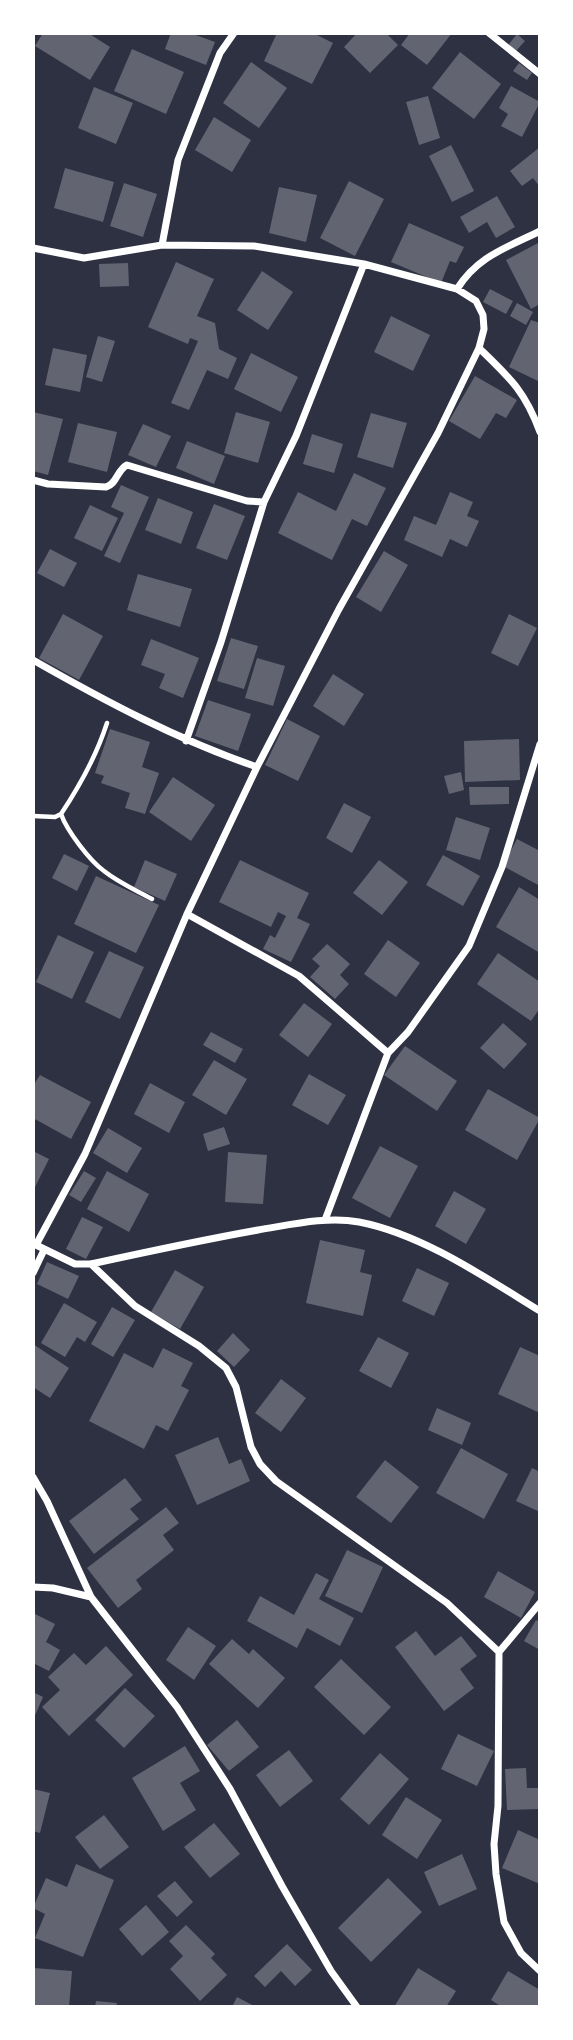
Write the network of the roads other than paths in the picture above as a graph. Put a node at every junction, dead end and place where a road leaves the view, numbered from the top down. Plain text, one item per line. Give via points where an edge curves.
1 (234, 33) edge
2 (489, 33) edge
3 (540, 74) edge
4 (540, 230) edge
5 (162, 245) junction
6 (33, 248) edge
7 (364, 264) junction
8 (457, 289) junction
9 (479, 348) junction
10 (540, 432) edge
11 (33, 480) edge
12 (264, 502) junction
13 (33, 660) edge
14 (186, 741) junction
15 (539, 747) edge
16 (257, 767) junction
17 (187, 914) junction
18 (388, 1053) junction
19 (325, 1220) junction
20 (35, 1245) edge
21 (44, 1250) junction
22 (91, 1264) junction
23 (33, 1273) edge
24 (540, 1311) edge
25 (33, 1478) edge
26 (33, 1587) edge
27 (91, 1597) junction
28 (540, 1603) edge
29 (499, 1652) junction
30 (540, 1971) edge
31 (357, 2007) edge

1 - 5 street via 220,53 178,160
2 - 3 street
4 - 8 street via 482,260
5 - 6 street via 84,258
5 - 7 street via 254,246
7 - 8 street
7 - 12 street via 296,436
8 - 9 street via 476,301 483,315
9 - 10 street via 530,404
9 - 16 street via 438,433
11 - 12 street via 106,486 114,483 127,465
12 - 14 street
13 - 14 street
14 - 16 street
15 - 18 street via 502,867 472,939 413,1027
16 - 17 street
17 - 18 street via 299,976
17 - 20 street via 85,1154
18 - 19 street
19 - 22 street
19 - 24 street via 358,1222 406,1238 441,1253
20 - 21 street
21 - 22 street via 75,1264
21 - 23 street
22 - 29 street via 135,1306 226,1368 236,1387 251,1447 276,1481 447,1604
25 - 27 street
26 - 27 street
27 - 31 street via 177,1707 229,1789 331,1971
28 - 29 street
29 - 30 street via 496,1874 504,1922 521,1953

